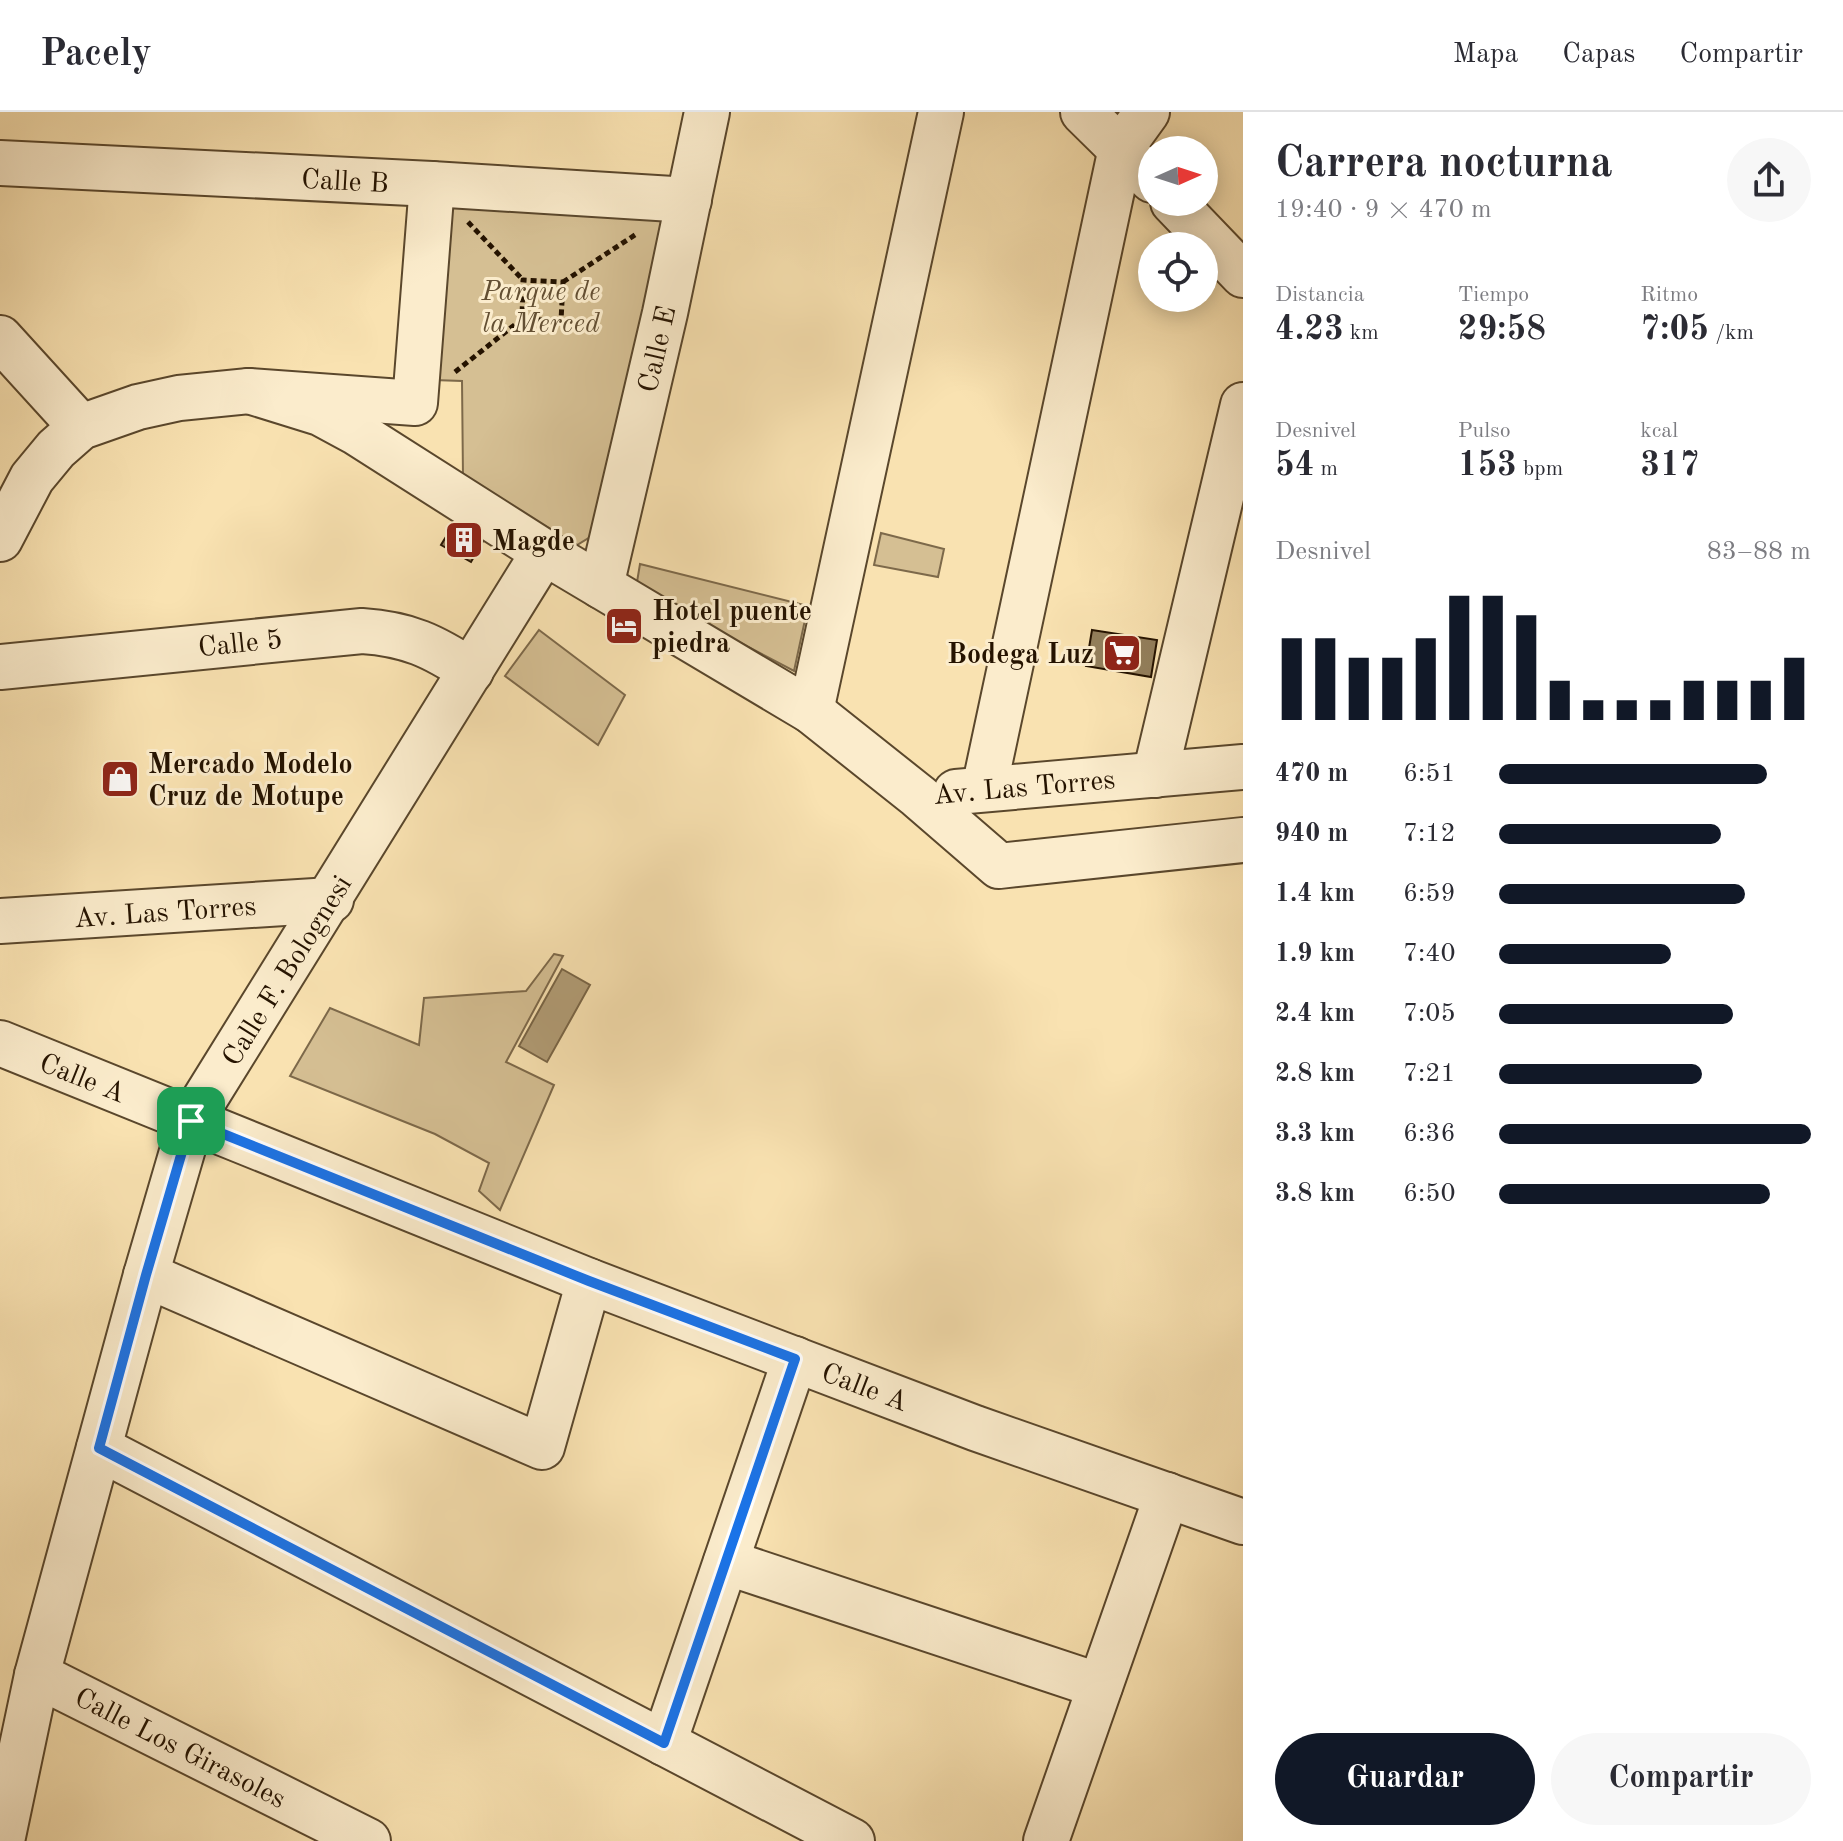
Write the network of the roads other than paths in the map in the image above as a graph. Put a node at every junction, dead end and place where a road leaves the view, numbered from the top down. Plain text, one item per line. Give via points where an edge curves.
1 (707, 112) edge
2 (941, 112) edge
3 (1083, 112) edge
4 (1147, 112) edge
5 (1121, 148) junction
6 (0, 163) edge
7 (1138, 166) edge
8 (432, 184) junction
9 (689, 200) junction
10 (1186, 216) edge
11 (1243, 275) edge
12 (0, 338) edge
13 (249, 391) junction
14 (1243, 405) edge
15 (81, 427) junction
16 (0, 539) edge
17 (544, 552) junction
18 (601, 586) junction
19 (0, 667) edge
20 (471, 671) junction
21 (811, 711) junction
22 (1243, 767) edge
23 (1155, 775) junction
24 (984, 789) junction
25 (918, 796) junction
26 (1243, 840) edge
27 (331, 900) junction
28 (0, 921) edge
29 (0, 1043) edge
30 (191, 1121) junction
31 (146, 1275) junction
32 (589, 1281) junction
33 (795, 1359) junction
34 (99, 1448) junction
35 (1167, 1495) junction
36 (1243, 1522) edge
37 (726, 1562) junction
38 (37, 1675) junction
39 (1100, 1686) junction
40 (664, 1743) junction
41 (2, 1841) edge
42 (368, 1841) edge
43 (852, 1841) edge
44 (1046, 1841) edge

1 - 9 street, Calle E
2 - 21 street
3 - 5 street
4 - 5 street
5 - 7 street
5 - 24 street
6 - 8 street, Calle B
8 - 9 street, Calle B
8 - 13 street via 415,403
9 - 18 street, Calle E
10 - 11 street
12 - 15 street
13 - 15 street via 138,407
13 - 17 street via 320,413 357,433
14 - 23 street
15 - 16 street via 32,478
17 - 18 street
17 - 20 street, Calle F. Bolognesi
18 - 21 street
19 - 20 street, Calle 5 via 362,631 411,638
20 - 27 street, Calle F. Bolognesi
21 - 25 street
22 - 23 street, Av. Las Torres
23 - 24 street, Av. Las Torres
24 - 25 street, Av. Las Torres
25 - 26 street, Av. Las Torres via 999,866
27 - 28 street, Av. Las Torres
27 - 30 street, Calle F. Bolognesi
29 - 30 street, Calle A
30 - 31 street, Calle F. Bolognesi
30 - 32 street, Calle A
31 - 32 street via 542,1447
31 - 34 street, Calle F. Bolognesi
32 - 33 street, Calle A
33 - 35 street, Calle A
33 - 37 street
34 - 38 street, Calle F. Bolognesi
34 - 40 street
35 - 36 street, Calle A
35 - 39 street
37 - 39 street
37 - 40 street
38 - 41 street, Calle F. Bolognesi
38 - 42 street, Calle Los Girasoles
39 - 44 street
40 - 43 street

